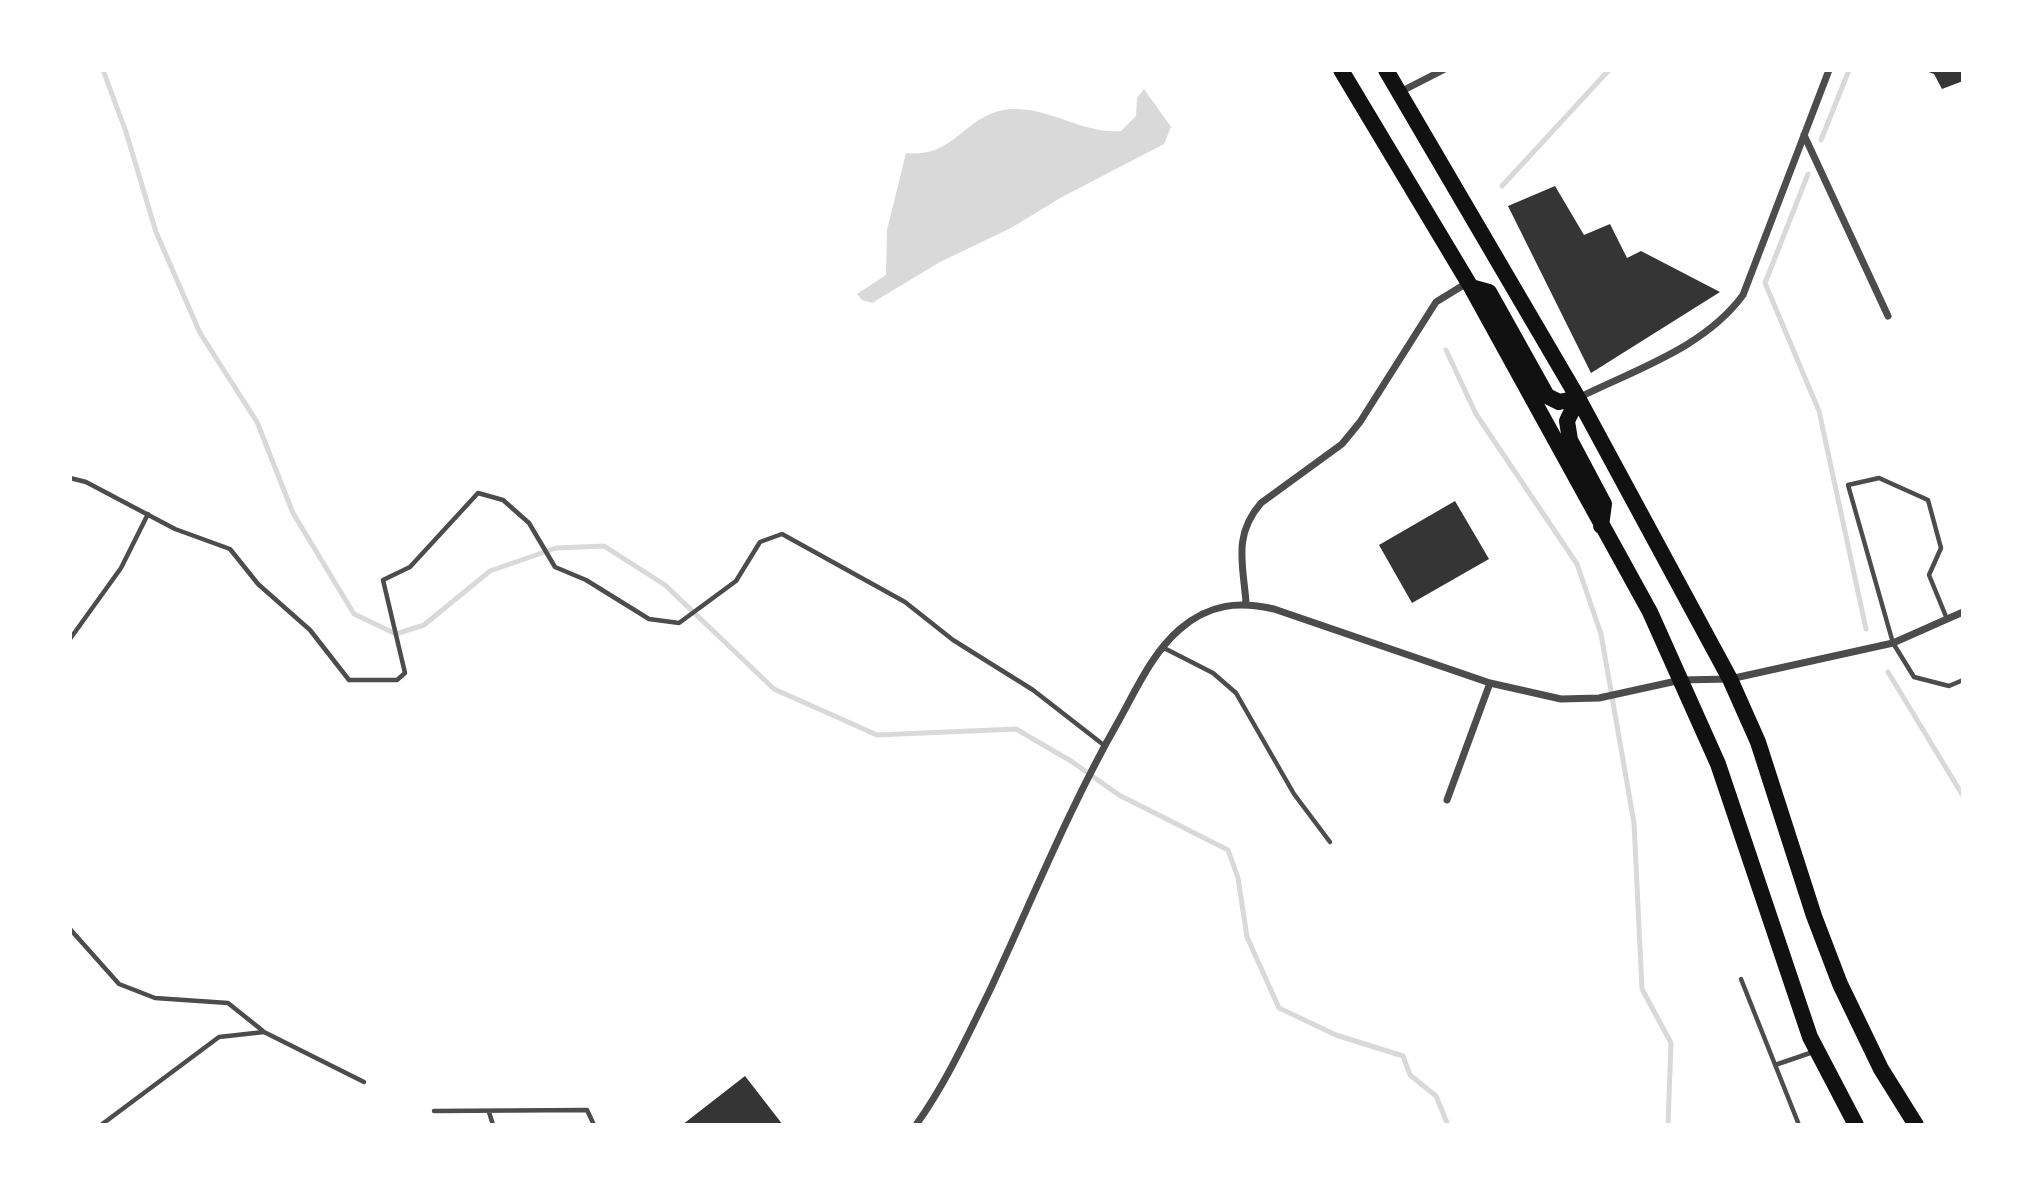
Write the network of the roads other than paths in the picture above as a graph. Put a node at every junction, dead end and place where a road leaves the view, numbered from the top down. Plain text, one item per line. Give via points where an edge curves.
1 (1341, 70) edge
2 (1386, 70) edge
3 (1443, 70) edge
4 (1829, 70) edge
5 (1399, 93) junction
6 (1804, 135) junction
7 (1470, 285) junction
8 (1888, 316) dead end
9 (1578, 398) junction
10 (70, 478) edge
11 (148, 514) junction
12 (1601, 526) junction
13 (1246, 602) junction
14 (1963, 612) edge
15 (1947, 619) junction
16 (70, 639) edge
17 (1893, 643) junction
18 (1164, 648) junction
19 (1730, 679) junction
20 (1682, 680) junction
21 (1963, 680) edge
22 (1490, 683) junction
23 (1105, 746) junction
24 (1447, 800) dead end
25 (1330, 842) dead end
26 (70, 929) edge
27 (1741, 979) dead end
28 (264, 1032) junction
29 (1817, 1051) junction
30 (1774, 1065) junction
31 (364, 1082) dead end
32 (434, 1111) dead end
33 (489, 1112) junction
34 (101, 1125) edge
35 (493, 1125) edge
36 (594, 1125) edge
37 (916, 1125) edge
38 (1799, 1125) edge
39 (1856, 1125) edge
40 (1916, 1125) edge

1 - 7 highway
2 - 5 highway
3 - 5 street
4 - 6 street
5 - 9 highway
6 - 8 street
6 - 9 street via 1743,295 1725,319 1696,340
7 - 9 highway via 1489,292 1548,396 1559,402
7 - 12 highway
7 - 13 street via 1436,302 1342,444 1252,514 1241,545
9 - 12 highway via 1567,421 1570,440 1604,504
9 - 19 highway
10 - 11 lane
11 - 16 lane via 121,568
11 - 23 lane via 230,549 258,584 310,630 349,680 397,680 405,673 383,580 410,567 478,494 503,500 528,523 555,567 586,580 649,619 679,623 736,581 760,542 782,534 905,602
12 - 20 highway
13 - 18 street via 1198,616 1178,630
13 - 22 street
14 - 15 street
15 - 17 street
15 - 17 lane via 1929,575 1941,548 1928,500 1879,478 1848,485
17 - 19 street
17 - 21 lane via 1914,677 1949,686
18 - 23 street
18 - 25 lane via 1213,673 1236,693 1293,794
19 - 20 street
19 - 40 highway via 1758,742 1840,984 1881,1069
20 - 22 street via 1599,698 1561,699
20 - 29 highway via 1717,764
22 - 24 street
23 - 37 street via 955,1064
26 - 28 lane via 119,984 155,998 228,1003
27 - 30 lane
28 - 31 lane
28 - 34 lane via 219,1037
29 - 30 lane
29 - 39 highway
30 - 38 lane
32 - 33 lane
33 - 35 lane
33 - 36 lane via 587,1110

